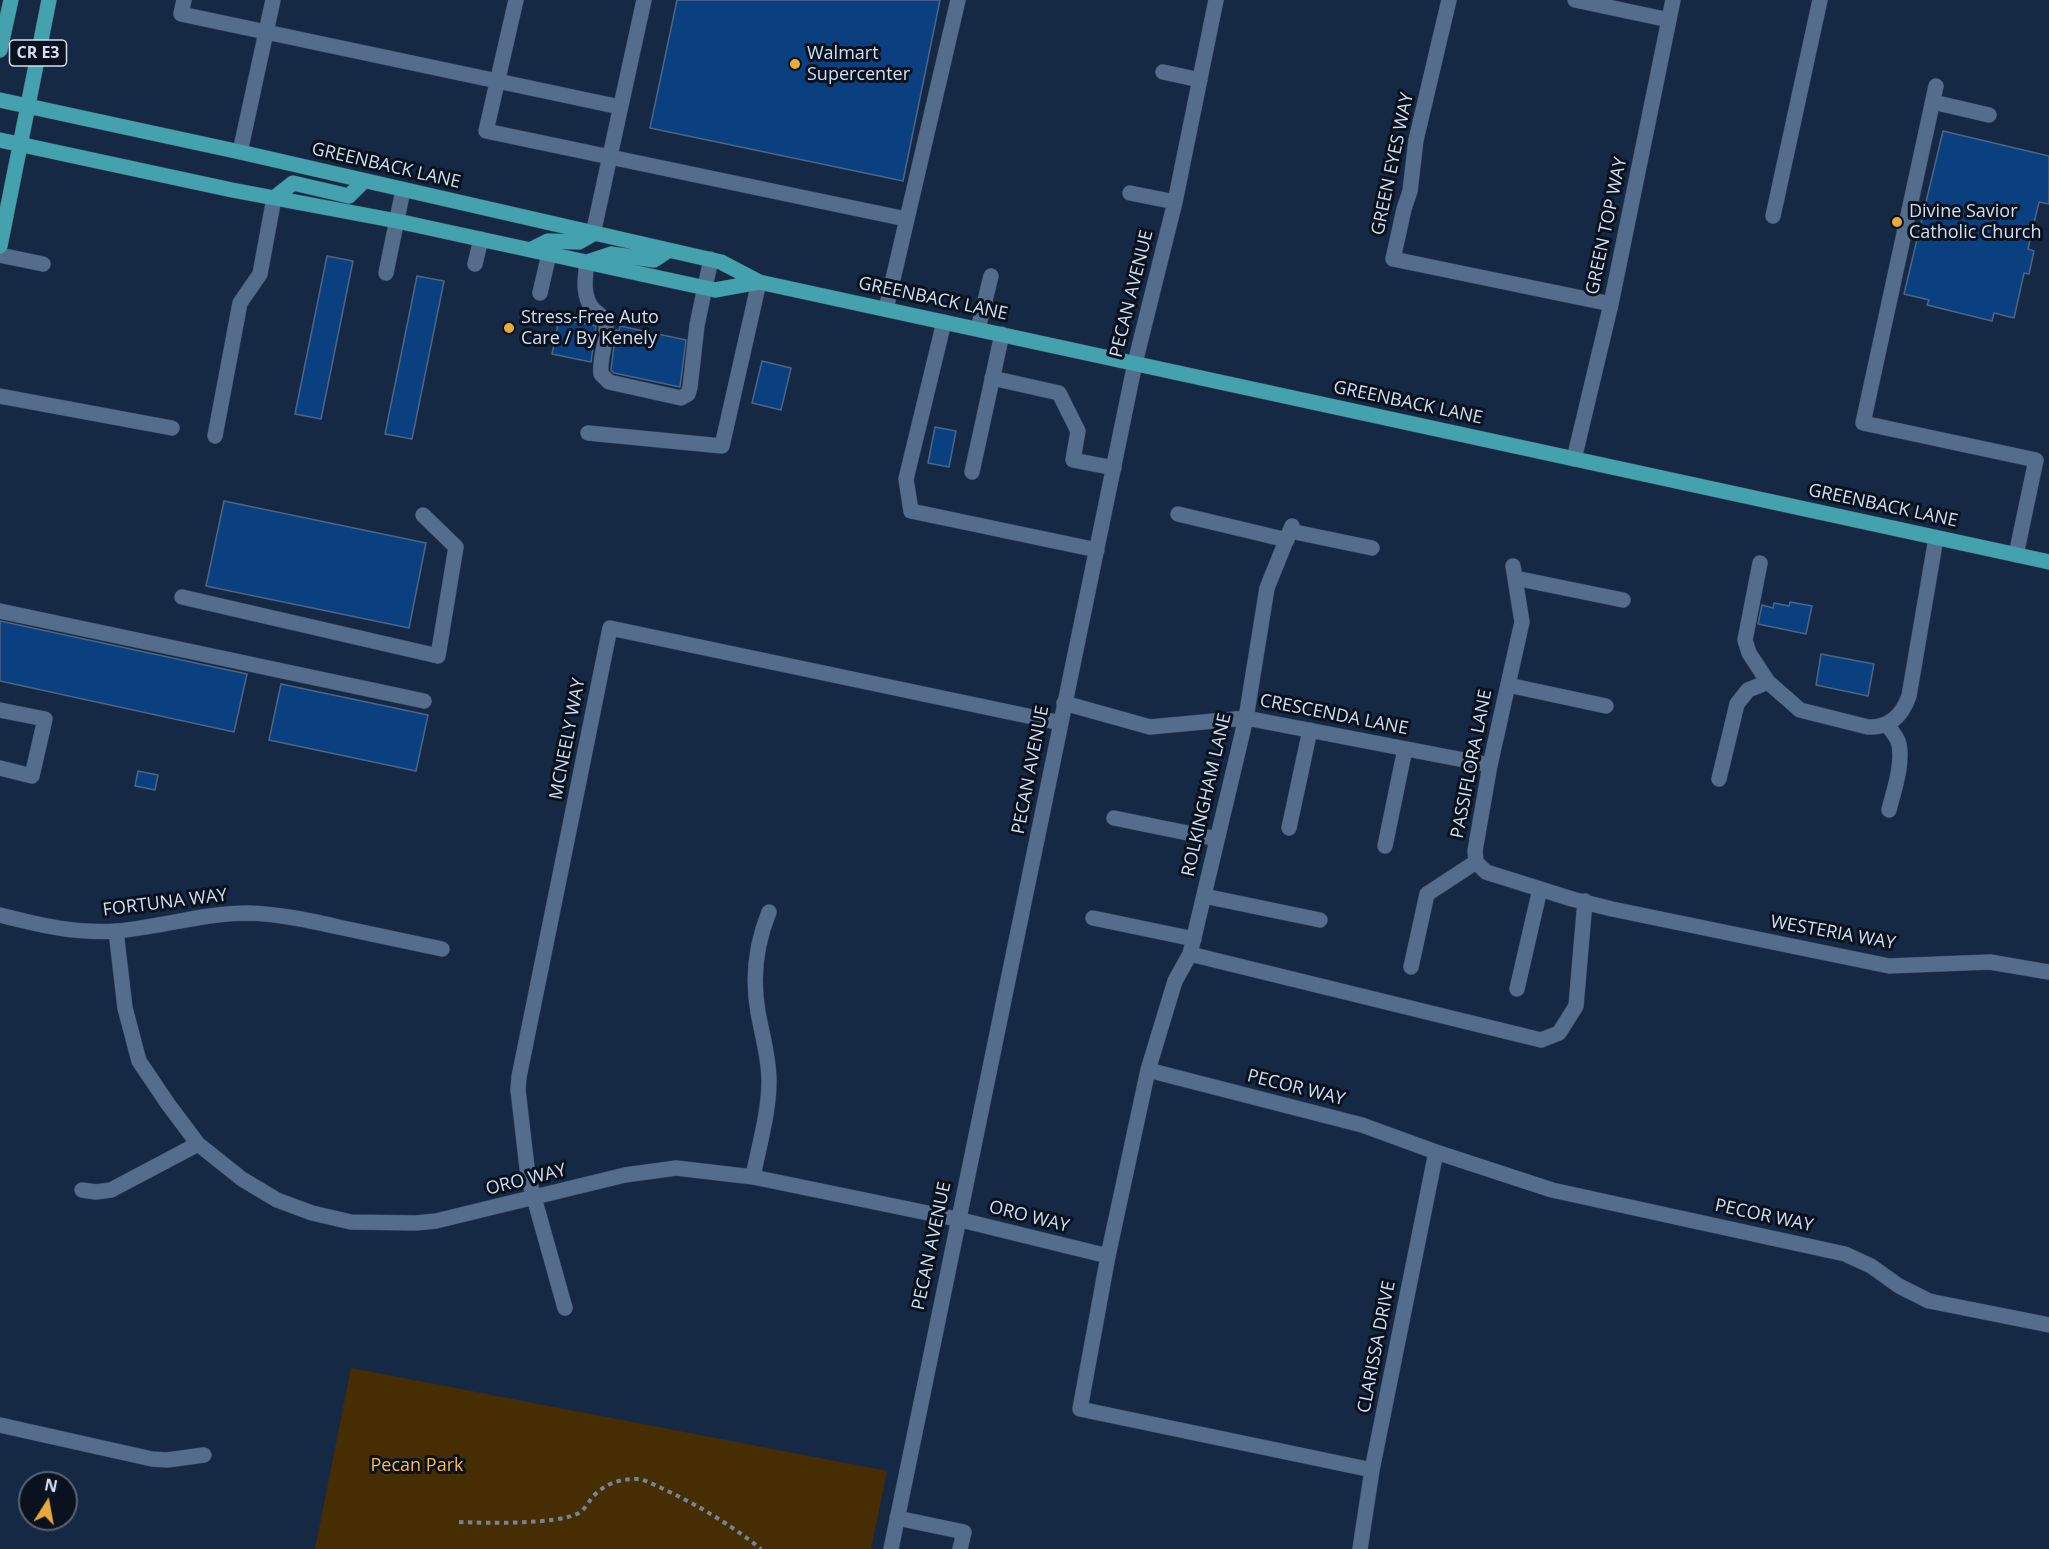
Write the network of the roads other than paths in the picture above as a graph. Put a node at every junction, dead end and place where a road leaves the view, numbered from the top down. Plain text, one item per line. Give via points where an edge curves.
1 (11, 0) edge
2 (49, 0) edge
3 (184, 0) edge
4 (273, 0) edge
5 (516, 0) edge
6 (644, 0) edge
7 (958, 0) edge
8 (1216, 0) edge
9 (1449, 0) edge
10 (1575, 0) edge
11 (1673, 0) edge
12 (1820, 0) edge
13 (1669, 20) junction
14 (266, 32) junction
15 (0, 50) edge
16 (1163, 72) dead end
17 (1200, 80) junction
18 (499, 81) junction
19 (1936, 86) dead end
20 (0, 100) edge
21 (1933, 102) junction
22 (27, 106) junction
23 (620, 107) junction
24 (1989, 115) dead end
25 (0, 140) edge
26 (21, 144) junction
27 (240, 152) junction
28 (609, 157) junction
29 (364, 181) junction
30 (403, 190) junction
31 (1130, 193) dead end
32 (274, 198) junction
33 (1175, 202) junction
34 (1773, 216) dead end
35 (906, 219) junction
36 (397, 221) junction
37 (593, 234) junction
38 (481, 240) junction
39 (0, 246) edge
40 (530, 250) junction
41 (669, 250) junction
42 (549, 254) junction
43 (0, 255) edge
44 (711, 259) junction
45 (587, 262) junction
46 (43, 264) dead end
47 (476, 264) dead end
48 (386, 273) dead end
49 (991, 276) dead end
50 (759, 282) junction
51 (705, 288) junction
52 (540, 292) dead end
53 (1611, 304) junction
54 (886, 309) junction
55 (944, 322) junction
56 (978, 329) junction
57 (1002, 334) junction
58 (1135, 363) junction
59 (992, 378) junction
60 (0, 396) edge
61 (172, 428) dead end
62 (588, 434) dead end
63 (216, 436) dead end
64 (1574, 459) junction
65 (1114, 468) junction
66 (972, 472) dead end
67 (1178, 514) dead end
68 (423, 515) dead end
69 (1290, 532) junction
70 (1936, 538) junction
71 (1372, 548) dead end
72 (1097, 550) junction
73 (2016, 555) junction
74 (1760, 562) dead end
75 (2049, 562) edge
76 (182, 597) dead end
77 (1623, 600) dead end
78 (0, 611) edge
79 (1768, 682) junction
80 (1508, 685) junction
81 (424, 701) dead end
82 (1064, 703) junction
83 (1606, 706) dead end
84 (0, 710) edge
85 (1246, 718) junction
86 (1061, 723) junction
87 (1886, 724) junction
88 (1310, 730) junction
89 (1405, 749) junction
90 (1490, 765) junction
91 (0, 768) edge
92 (1719, 779) dead end
93 (1889, 810) dead end
94 (1114, 818) dead end
95 (1289, 828) dead end
96 (1217, 839) junction
97 (1384, 846) dead end
98 (1476, 862) junction
99 (1540, 889) junction
100 (1204, 896) junction
101 (1585, 901) junction
102 (1612, 909) joint
103 (769, 912) dead end
104 (0, 915) edge
105 (1093, 918) dead end
106 (1320, 920) dead end
107 (116, 931) junction
108 (1192, 946) junction
109 (442, 949) dead end
110 (1411, 967) dead end
111 (2049, 972) edge
112 (1517, 989) dead end
113 (1148, 1070) junction
114 (198, 1144) junction
115 (1436, 1152) junction
116 (753, 1177) junction
117 (82, 1190) dead end
118 (536, 1198) junction
119 (957, 1219) junction
120 (1108, 1256) junction
121 (565, 1308) dead end
122 (2049, 1325) edge
123 (0, 1425) edge
124 (204, 1455) dead end
125 (1372, 1470) junction
126 (897, 1518) junction
127 (891, 1549) edge
128 (960, 1549) edge
129 (1360, 1549) edge

1 - 15 main road, CR E3
2 - 22 main road, CR E3
3 - 14 street via 181,14
4 - 14 street
5 - 18 street
6 - 23 street
7 - 35 street
8 - 17 street, PECAN AVENUE
9 - 53 street, GREEN EYES WAY via 1393,260
10 - 13 street
11 - 13 street, GREEN TOP WAY
12 - 34 street
13 - 53 street, GREEN TOP WAY
14 - 18 street
14 - 27 street
16 - 17 street
17 - 33 street, PECAN AVENUE
18 - 23 street
18 - 28 street via 486,131
19 - 21 street
20 - 22 main road, GREENBACK LANE
21 - 24 street
21 - 73 street via 1863,423 2037,460
22 - 26 main road, CR E3
22 - 27 main road, GREENBACK LANE
23 - 28 street
25 - 26 main road, GREENBACK LANE
26 - 32 main road, GREENBACK LANE
26 - 39 main road, CR E3
27 - 29 main road, GREENBACK LANE
28 - 35 street
28 - 37 street
29 - 30 main road, GREENBACK LANE
29 - 32 main road via 349,196 293,183
30 - 36 street
30 - 37 main road, GREENBACK LANE
31 - 33 street
32 - 36 main road, GREENBACK LANE
32 - 63 street via 260,274 240,303
33 - 58 street, PECAN AVENUE
35 - 54 street
36 - 38 main road, GREENBACK LANE
36 - 48 street
37 - 40 main road via 579,242 548,241
37 - 41 main road, GREENBACK LANE
38 - 40 main road, GREENBACK LANE
38 - 47 street
40 - 42 main road, GREENBACK LANE
41 - 44 main road, GREENBACK LANE
41 - 45 main road via 654,260 611,254
42 - 45 main road, GREENBACK LANE
42 - 52 street
43 - 46 street
44 - 50 main road, GREENBACK LANE
44 - 51 street
45 - 51 main road, GREENBACK LANE
45 - 51 street via 587,297 607,327 601,374 609,382 674,397 688,394 690,387
49 - 56 street
50 - 51 main road, GREENBACK LANE via 715,290
50 - 54 main road, GREENBACK LANE
50 - 62 street via 722,446
53 - 64 street, GREEN TOP WAY
54 - 55 main road, GREENBACK LANE
55 - 56 main road, GREENBACK LANE
55 - 72 street via 906,479 911,511
56 - 57 main road, GREENBACK LANE
57 - 58 main road, GREENBACK LANE
57 - 59 street
58 - 64 main road, GREENBACK LANE
58 - 65 street, PECAN AVENUE
59 - 65 street via 1059,393 1078,431 1073,460
59 - 66 street
60 - 61 street
64 - 70 main road, GREENBACK LANE
65 - 72 street, PECAN AVENUE
67 - 69 street
68 - 76 street via 456,547 438,656
69 - 71 street
69 - 85 street, ROLKINGHAM LANE via 1267,588
70 - 73 main road, GREENBACK LANE
70 - 87 street via 1909,696 1900,715
72 - 82 street, PECAN AVENUE
73 - 75 main road, GREENBACK LANE
74 - 79 street via 1745,640
77 - 80 street, PASSIFLORA LANE via 1514,572 1522,622
78 - 81 street
79 - 87 street via 1800,710 1868,727
79 - 92 street via 1748,690 1737,704
80 - 83 street
80 - 90 street, PASSIFLORA LANE
82 - 85 street, CRESCENDA LANE via 1150,727
82 - 86 street, PECAN AVENUE
84 - 91 street via 45,719 32,776
85 - 88 street, CRESCENDA LANE
85 - 96 street, ROLKINGHAM LANE
86 - 118 street, MCNEELY WAY via 610,628 519,1077 518,1104 528,1176
86 - 119 street, PECAN AVENUE
87 - 93 street via 1899,744
88 - 89 street, CRESCENDA LANE
88 - 95 street
89 - 90 street, CRESCENDA LANE
89 - 97 street
90 - 98 street, PASSIFLORA LANE
94 - 96 street
96 - 100 street, ROLKINGHAM LANE
98 - 99 street, PASSIFLORA LANE via 1492,875
98 - 110 street via 1427,894
99 - 101 street, PASSIFLORA LANE
99 - 112 street
100 - 106 street
100 - 108 street, ROLKINGHAM LANE
101 - 102 street, PASSIFLORA LANE
101 - 108 street via 1576,1006 1559,1033 1542,1040
102 - 111 street, WESTERIA WAY via 1889,966 1990,962
103 - 116 street via 755,973 769,1080
104 - 107 street, FORTUNA WAY via 50,928
105 - 108 street
107 - 109 street, FORTUNA WAY via 249,913 298,918
107 - 114 street, ORO WAY via 125,1008 139,1061
108 - 113 street, ROLKINGHAM LANE via 1175,981
113 - 115 street, PECOR WAY via 1362,1125
113 - 120 street
114 - 117 street via 111,1190
114 - 118 street, ORO WAY via 242,1179 278,1200 351,1222 436,1221
115 - 122 street, PECOR WAY via 1552,1190 1845,1254 1929,1301
115 - 125 street, CLARISSA DRIVE
116 - 118 street, ORO WAY via 676,1168 646,1171
116 - 119 street, ORO WAY
118 - 121 street, MCNEELY WAY
119 - 120 street, ORO WAY
119 - 126 street, PECAN AVENUE
120 - 125 street via 1080,1409
123 - 124 street via 144,1458 167,1460
125 - 129 street, CLARISSA DRIVE
126 - 127 street, PECAN AVENUE
126 - 128 street via 964,1532

